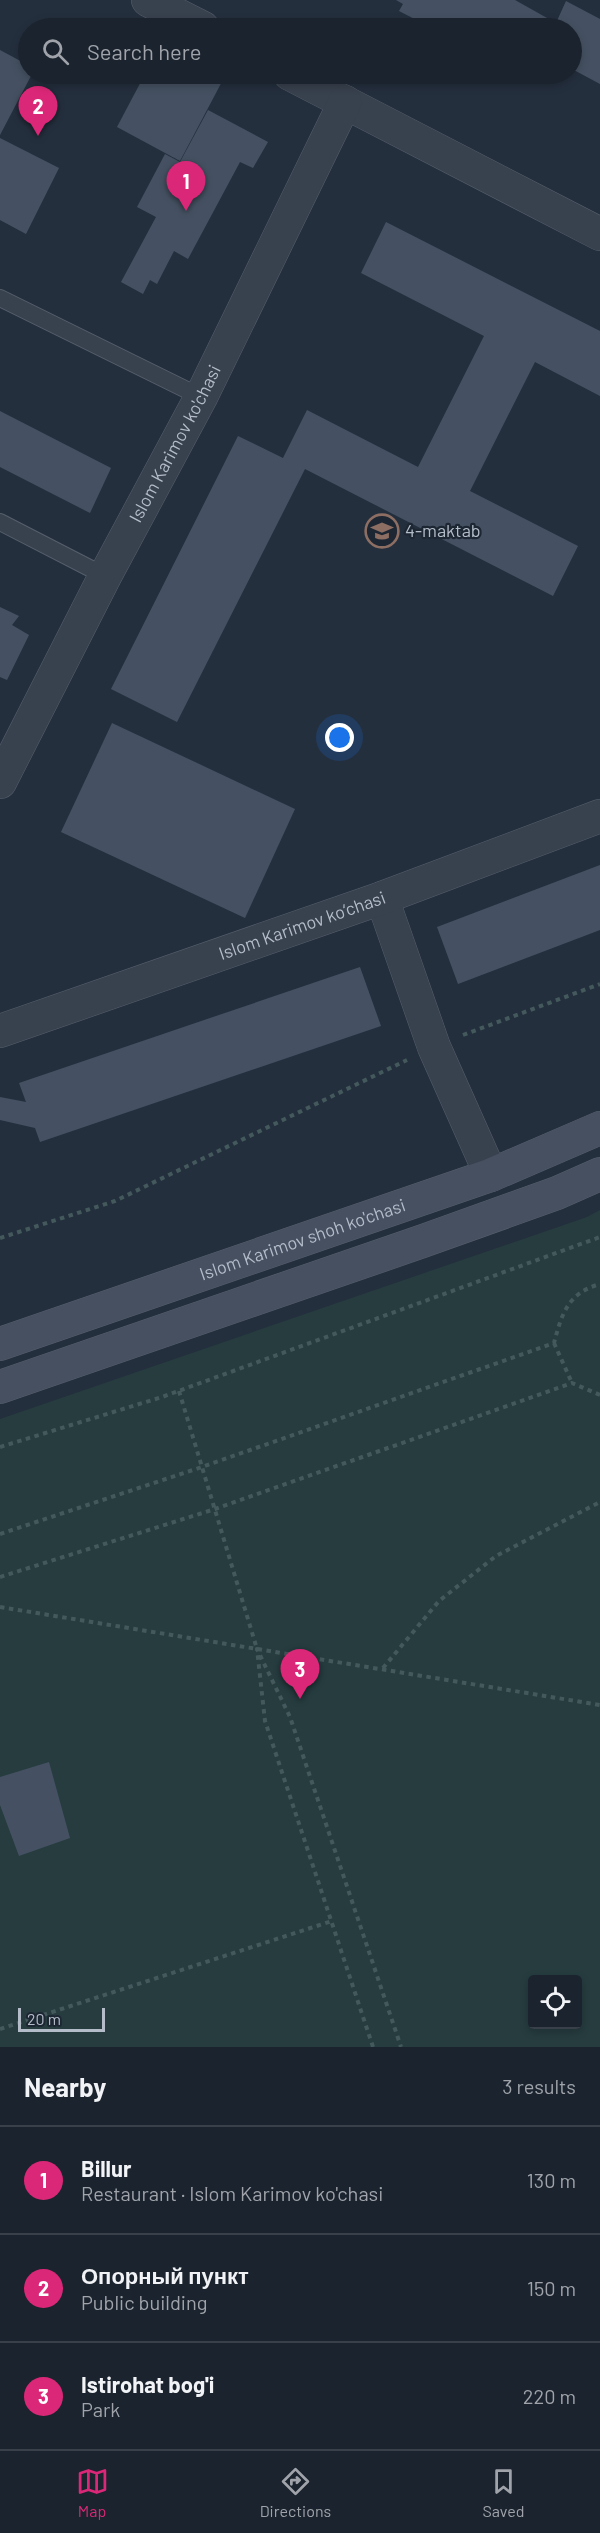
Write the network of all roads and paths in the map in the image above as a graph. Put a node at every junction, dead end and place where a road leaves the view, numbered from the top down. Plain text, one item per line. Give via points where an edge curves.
1 (148, 0) edge
2 (183, 18) edge
3 (310, 84) edge
4 (345, 102) junction
5 (600, 234) edge
6 (0, 298) edge
7 (201, 397) junction
8 (0, 522) edge
9 (105, 576) junction
10 (9, 741) edge
11 (0, 782) edge
12 (600, 816) edge
13 (382, 898) junction
14 (600, 984) edge
15 (0, 1031) edge
16 (434, 1047) junction
17 (600, 1128) edge
18 (600, 1174) edge
19 (491, 1175) junction
20 (600, 1237) edge
21 (0, 1238) edge
22 (600, 1284) edge
23 (554, 1343) junction
24 (0, 1344) edge
25 (572, 1383) junction
26 (0, 1387) edge
27 (179, 1391) junction
28 (600, 1395) edge
29 (0, 1447) edge
30 (202, 1467) junction
31 (600, 1502) edge
32 (215, 1509) junction
33 (0, 1534) edge
34 (0, 1577) edge
35 (0, 1607) edge
36 (257, 1649) junction
37 (383, 1668) junction
38 (600, 1705) edge
39 (332, 1921) junction
40 (0, 2028) edge
41 (373, 2047) edge
42 (401, 2047) edge

1 - 2 street
3 - 4 street
4 - 5 street
4 - 7 street, Islom Karimov ko'chasi
6 - 7 lane
7 - 9 street, Islom Karimov ko'chasi
8 - 9 lane
9 - 10 street, Islom Karimov ko'chasi
10 - 11 street, Islom Karimov ko'chasi
12 - 13 street, Islom Karimov ko‘chasi
13 - 15 street, Islom Karimov ko‘chasi
13 - 16 street
14 - 16 path
16 - 19 street
16 - 21 path via 115,1201
17 - 19 main road, Islom Karimov shoh ko'chasi
18 - 26 main road via 434,1238
19 - 24 main road, Islom Karimov shoh ko'chasi
20 - 27 path
22 - 23 path via 577,1293 560,1319
23 - 25 path
23 - 30 path
25 - 28 path
25 - 32 path
27 - 29 path
27 - 30 path
30 - 32 path
30 - 33 path
31 - 37 path via 496,1556 439,1600
32 - 34 path
32 - 36 path
35 - 36 path
36 - 37 path
36 - 39 path via 265,1721
36 - 42 path via 290,1716
37 - 38 path
39 - 40 path
39 - 41 path

